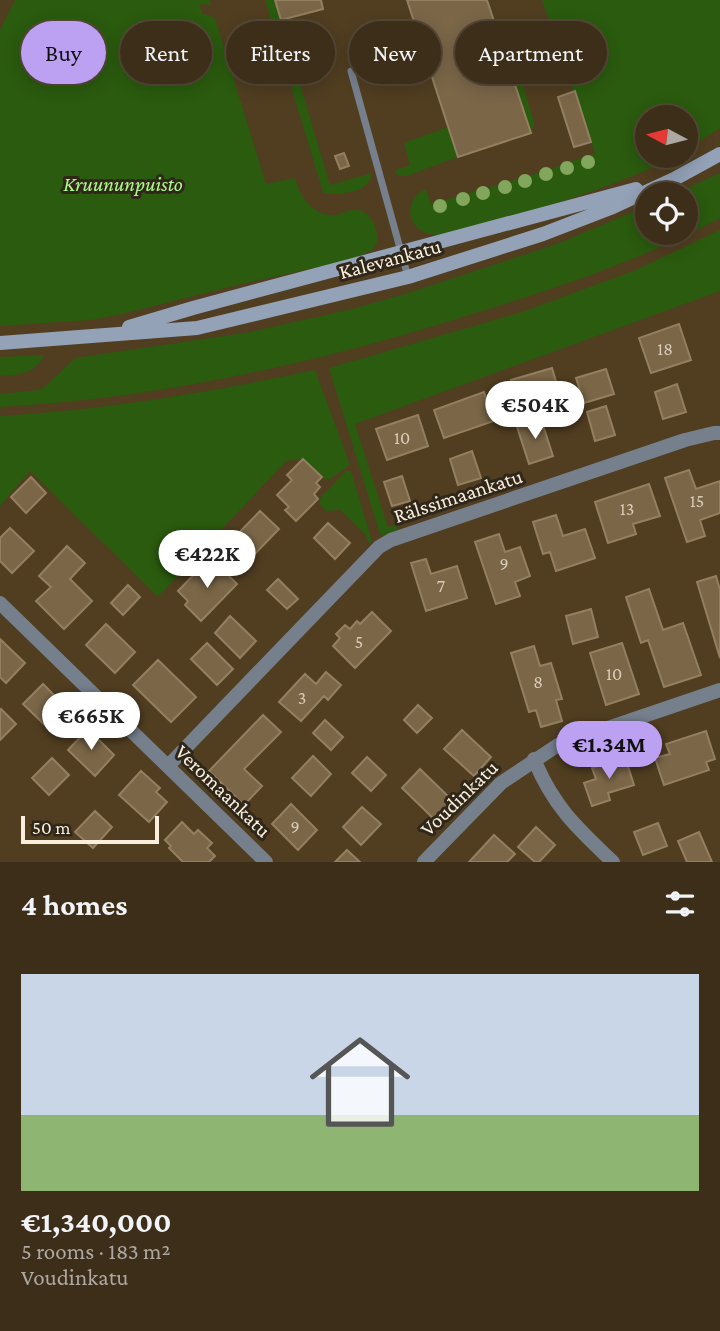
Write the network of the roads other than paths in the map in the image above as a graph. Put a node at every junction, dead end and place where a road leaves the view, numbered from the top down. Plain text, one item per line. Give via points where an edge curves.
1 (355, 84) edge
2 (720, 154) edge
3 (676, 178) junction
4 (402, 253) junction
5 (408, 277) junction
6 (104, 335) junction
7 (0, 343) edge
8 (720, 433) edge
9 (0, 603) edge
10 (720, 690) edge
11 (534, 759) junction
12 (168, 766) junction
13 (266, 862) edge
14 (424, 862) edge
15 (613, 862) edge

1 - 4 lane
2 - 3 main road, Kalevankatu
3 - 4 main road, Kalevankatu
3 - 5 main road, Kalevankatu via 543,234
4 - 5 lane
4 - 6 main road, Kalevankatu
5 - 6 main road, Kalevankatu via 197,328
6 - 7 main road, Kalevankatu
8 - 12 street, Rälssimaankatu via 685,440 379,547
9 - 12 street, Veromaankatu
10 - 11 street, Voudinkatu via 574,739
11 - 14 street, Voudinkatu via 501,783
11 - 15 street via 568,819
12 - 13 street, Veromaankatu

